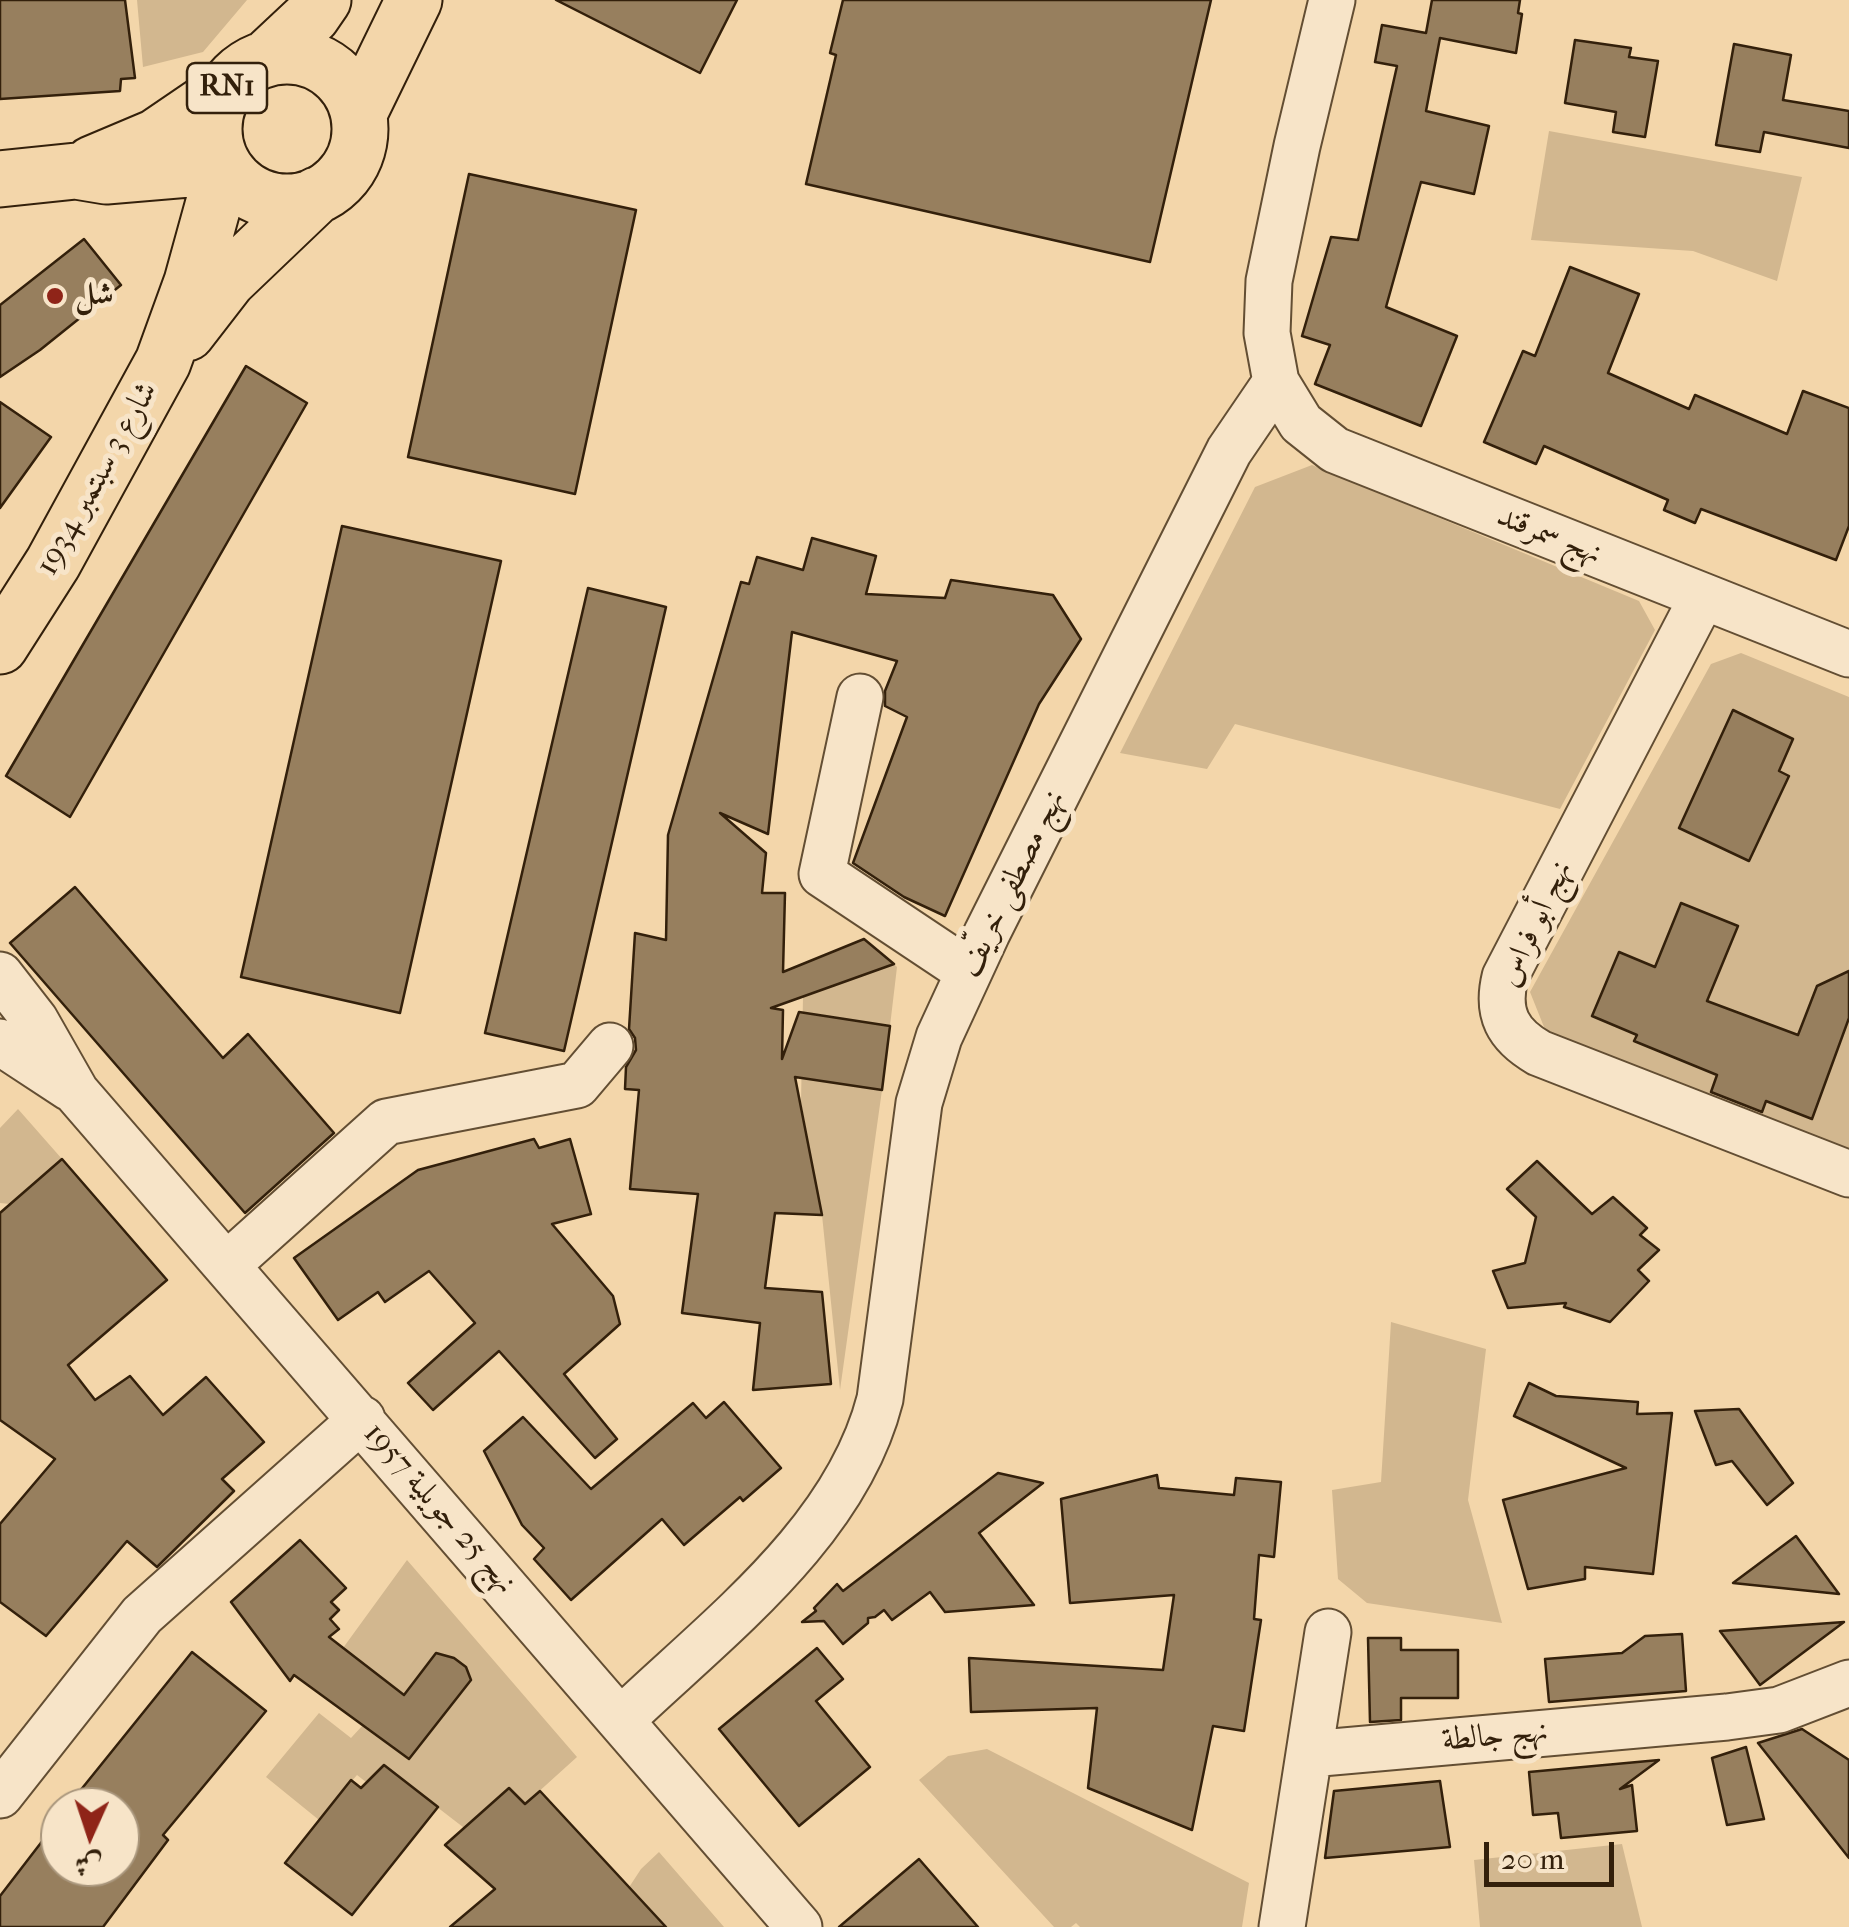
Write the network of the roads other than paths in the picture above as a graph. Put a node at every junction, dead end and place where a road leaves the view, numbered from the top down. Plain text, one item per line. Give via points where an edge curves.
1 (323, 0) edge
2 (414, 0) edge
3 (1332, 0) edge
4 (246, 74) junction
5 (359, 113) junction
6 (224, 166) junction
7 (91, 174) junction
8 (0, 179) edge
9 (318, 195) junction
10 (192, 282) junction
11 (164, 362) junction
12 (1276, 382) junction
13 (1702, 598) junction
14 (0, 646) edge
15 (1849, 654) edge
16 (860, 697) dead end
17 (969, 972) junction
18 (0, 975) edge
19 (0, 1042) edge
20 (610, 1046) dead end
21 (76, 1092) junction
22 (1849, 1174) edge
23 (228, 1264) junction
24 (362, 1419) junction
25 (1328, 1632) dead end
26 (1849, 1682) edge
27 (620, 1720) junction
28 (1310, 1754) junction
29 (0, 1795) edge
30 (799, 1927) edge
31 (1282, 1927) edge

1 - 4 main road, RN1
2 - 5 main road, RN1
3 - 12 street via 1269,281 1267,333
4 - 5 main road, RN1 via 286,55 306,58 341,78
4 - 6 main road, RN1 via 217,109 216,148
4 - 7 main road
5 - 9 main road, RN1 via 357,152 348,170
6 - 7 main road
6 - 9 main road via 255,194 297,201
6 - 10 main road, RN1
7 - 8 main road
7 - 10 main road via 150,194 170,214 186,247
9 - 11 main road, RN1 via 228,280
10 - 11 main road, RN1
11 - 14 main road, شارع 3 سبتمبر 1934 / RN1 via 54,563
12 - 13 street, نهج سمرقند via 1302,424 1335,450
12 - 17 street, نهج مصطفى خريّف via 1229,451
13 - 15 street, نهج سمرقند
13 - 22 street, نهج أبو فراس via 1505,977 1502,1009 1518,1042 1539,1054
16 - 17 street via 822,874
17 - 27 street, نهج مصطفى خريّف via 919,1103 872,1434 812,1532
18 - 21 street, نهج 25 جويلية 1957 via 36,1020
19 - 21 street, نهج 25 جويلية 1957
20 - 23 street via 577,1085 386,1122
21 - 23 street, نهج 25 جويلية 1957
23 - 24 street, نهج 25 جويلية 1957
24 - 27 street, نهج 25 جويلية 1957
24 - 29 street via 142,1615
25 - 28 street
26 - 28 street, نهج جالطة via 1779,1710 1727,1717
27 - 30 street, نهج 25 جويلية 1957
28 - 31 street

